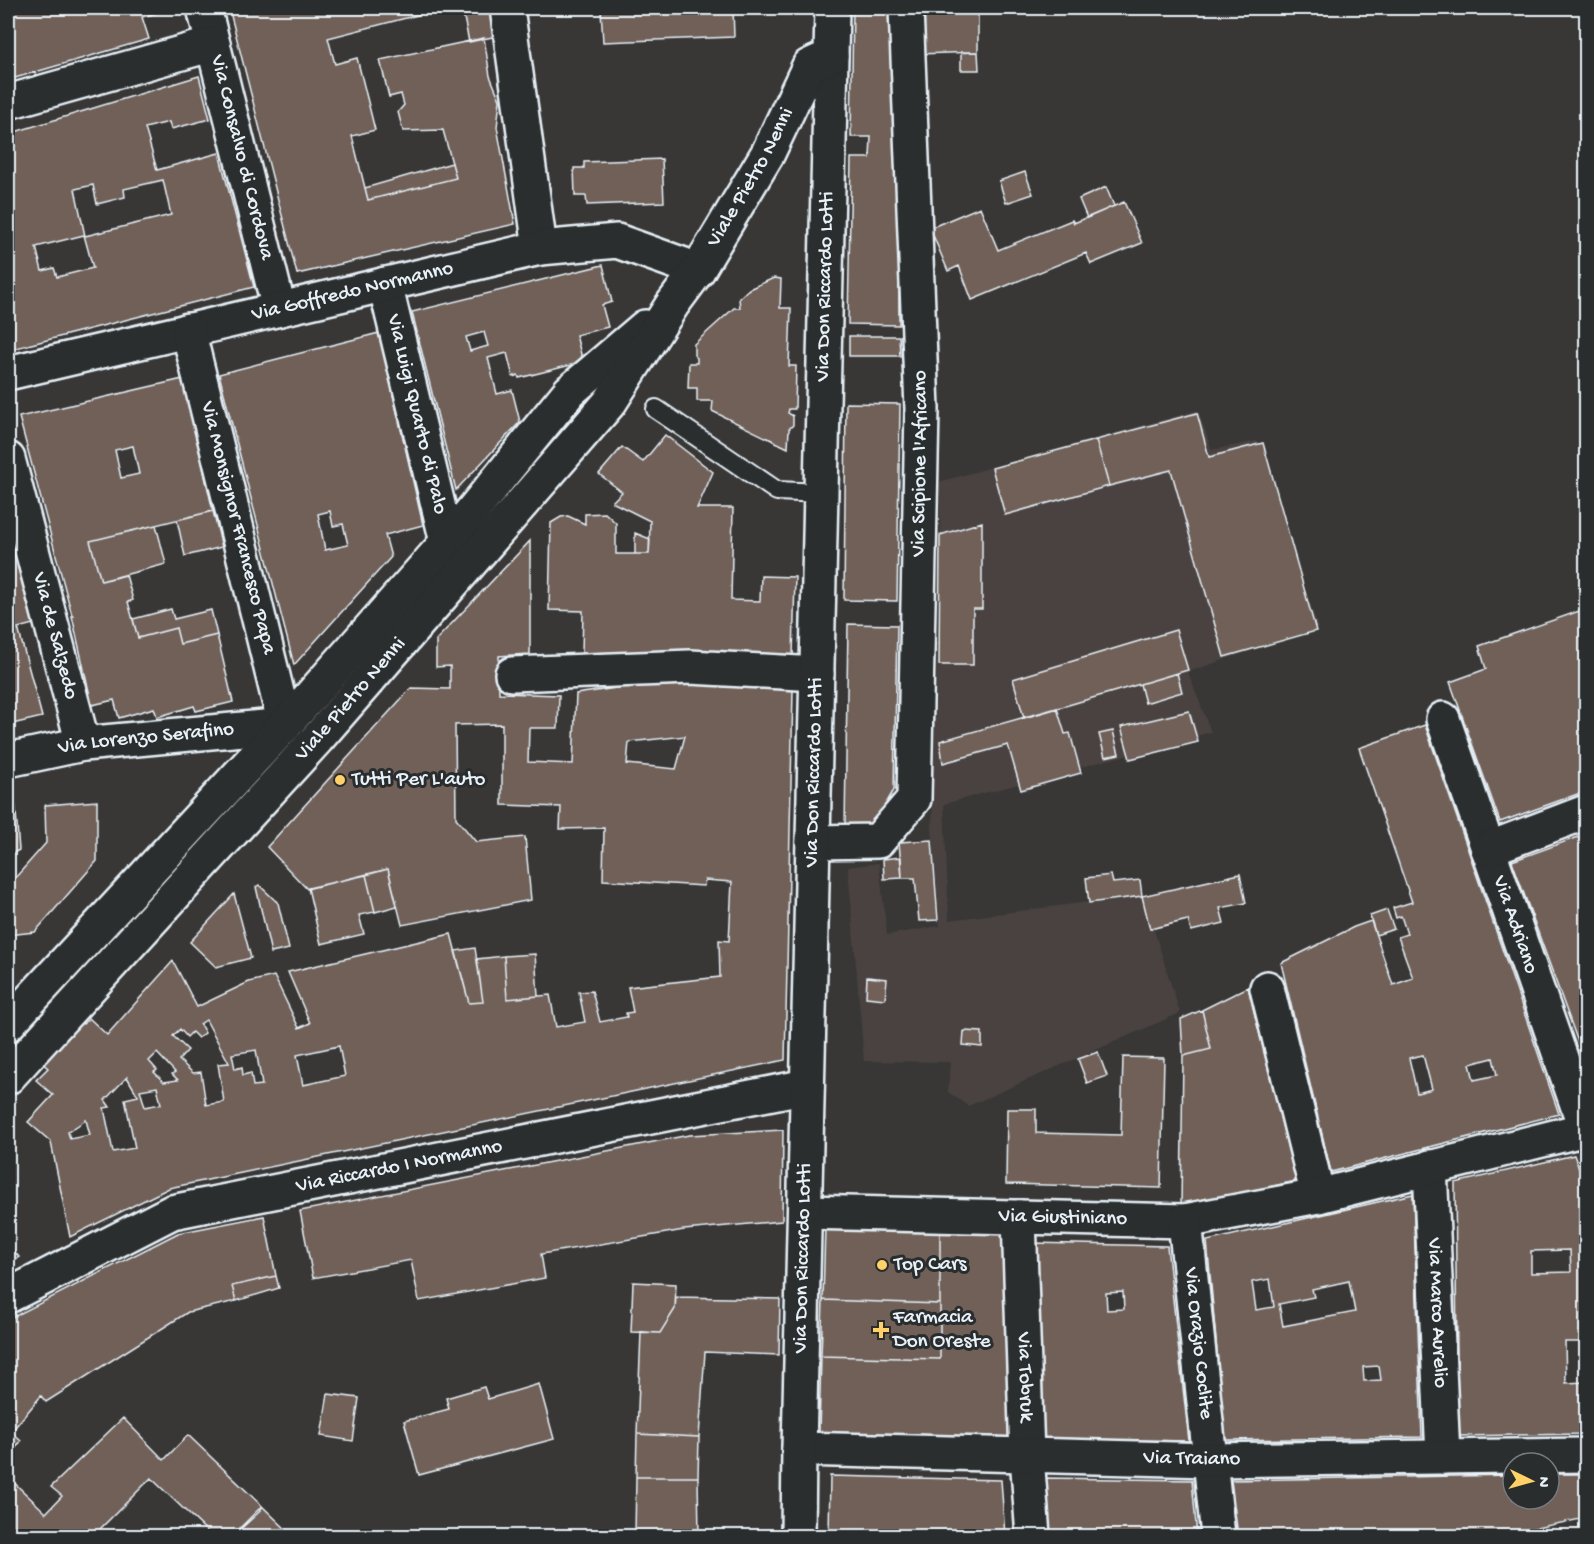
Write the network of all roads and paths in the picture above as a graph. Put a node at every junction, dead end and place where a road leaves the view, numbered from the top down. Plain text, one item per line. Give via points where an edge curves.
1 (204, 8) edge
2 (507, 8) edge
3 (832, 8) edge
4 (906, 8) edge
5 (213, 44) junction
6 (831, 56) junction
7 (8, 102) edge
8 (540, 248) junction
9 (698, 270) junction
10 (385, 284) junction
11 (672, 304) junction
12 (279, 309) junction
13 (188, 330) junction
14 (8, 372) edge
15 (656, 409) dead end
16 (8, 459) edge
17 (821, 493) junction
18 (447, 542) junction
19 (512, 674) dead end
20 (817, 674) junction
21 (1443, 719) dead end
22 (285, 725) junction
23 (83, 744) junction
24 (8, 760) edge
25 (1587, 813) edge
26 (813, 842) junction
27 (1488, 849) junction
28 (1267, 988) dead end
29 (8, 1024) edge
30 (8, 1077) edge
31 (807, 1086) junction
32 (1586, 1129) edge
33 (1430, 1167) junction
34 (1318, 1196) junction
35 (804, 1212) junction
36 (1019, 1217) junction
37 (1185, 1221) junction
38 (8, 1296) edge
39 (799, 1449) junction
40 (1587, 1455) edge
41 (1028, 1456) junction
42 (1443, 1457) junction
43 (1210, 1460) junction
44 (798, 1536) edge
45 (1033, 1536) edge
46 (1218, 1536) edge

1 - 5 street, Via Consalvo di Cordova
2 - 8 street
3 - 6 street, Via Don Riccardo Lotti
4 - 26 street, Via Scipione l'Africano via 922,409 914,798 878,841
5 - 7 street
5 - 12 street, Via Consalvo di Cordova
6 - 9 street, Viale Pietro Nenni via 809,66 768,153
6 - 17 street, Via Don Riccardo Lotti
8 - 9 street, Via Goffredo Normanno via 617,241
8 - 10 street, Via Goffredo Normanno
9 - 11 street, Viale Pietro Nenni
10 - 12 street, Via Goffredo Normanno
10 - 18 street, Via Luigi Quarto di Palo
11 - 18 street, Viale Pietro Nenni via 570,391
11 - 30 street, Viale Pietro Nenni via 610,402 317,739
12 - 13 street, Via Goffredo Normanno
13 - 14 street, Via Goffredo Normanno
13 - 22 street, Via Monsignor Francesco Papa
15 - 17 lane via 777,490
16 - 23 street, Via de Salzedo
17 - 20 street, Via Don Riccardo Lotti
18 - 22 street, Viale Pietro Nenni
19 - 20 street via 690,668
20 - 26 street, Via Don Riccardo Lotti
21 - 27 street, Via Adriano
22 - 23 street, Via Lorenzo Serafino
22 - 29 street, Viale Pietro Nenni
23 - 24 street, Via Lorenzo Serafino
25 - 27 street
26 - 31 street, Via Don Riccardo Lotti
27 - 32 street, Via Adriano
28 - 34 street
31 - 35 street, Via Don Riccardo Lotti
31 - 38 street, Via Riccardo I Normanno via 172,1212
32 - 33 street, Via Giustiniano
33 - 34 street, Via Giustiniano
33 - 42 street, Via Marco Aurelio
34 - 37 street, Via Giustiniano
35 - 36 street, Via Giustiniano
35 - 39 street, Via Don Riccardo Lotti
36 - 37 street, Via Giustiniano
36 - 41 street, Via Tobruk
37 - 43 street, Via Orazio Coclite
39 - 41 street, Via Traiano
39 - 44 street, Via Don Riccardo Lotti
40 - 42 street, Via Traiano
41 - 43 street, Via Traiano
41 - 45 street, Via Tobruk
42 - 43 street, Via Traiano
43 - 46 street, Via Orazio Coclite

